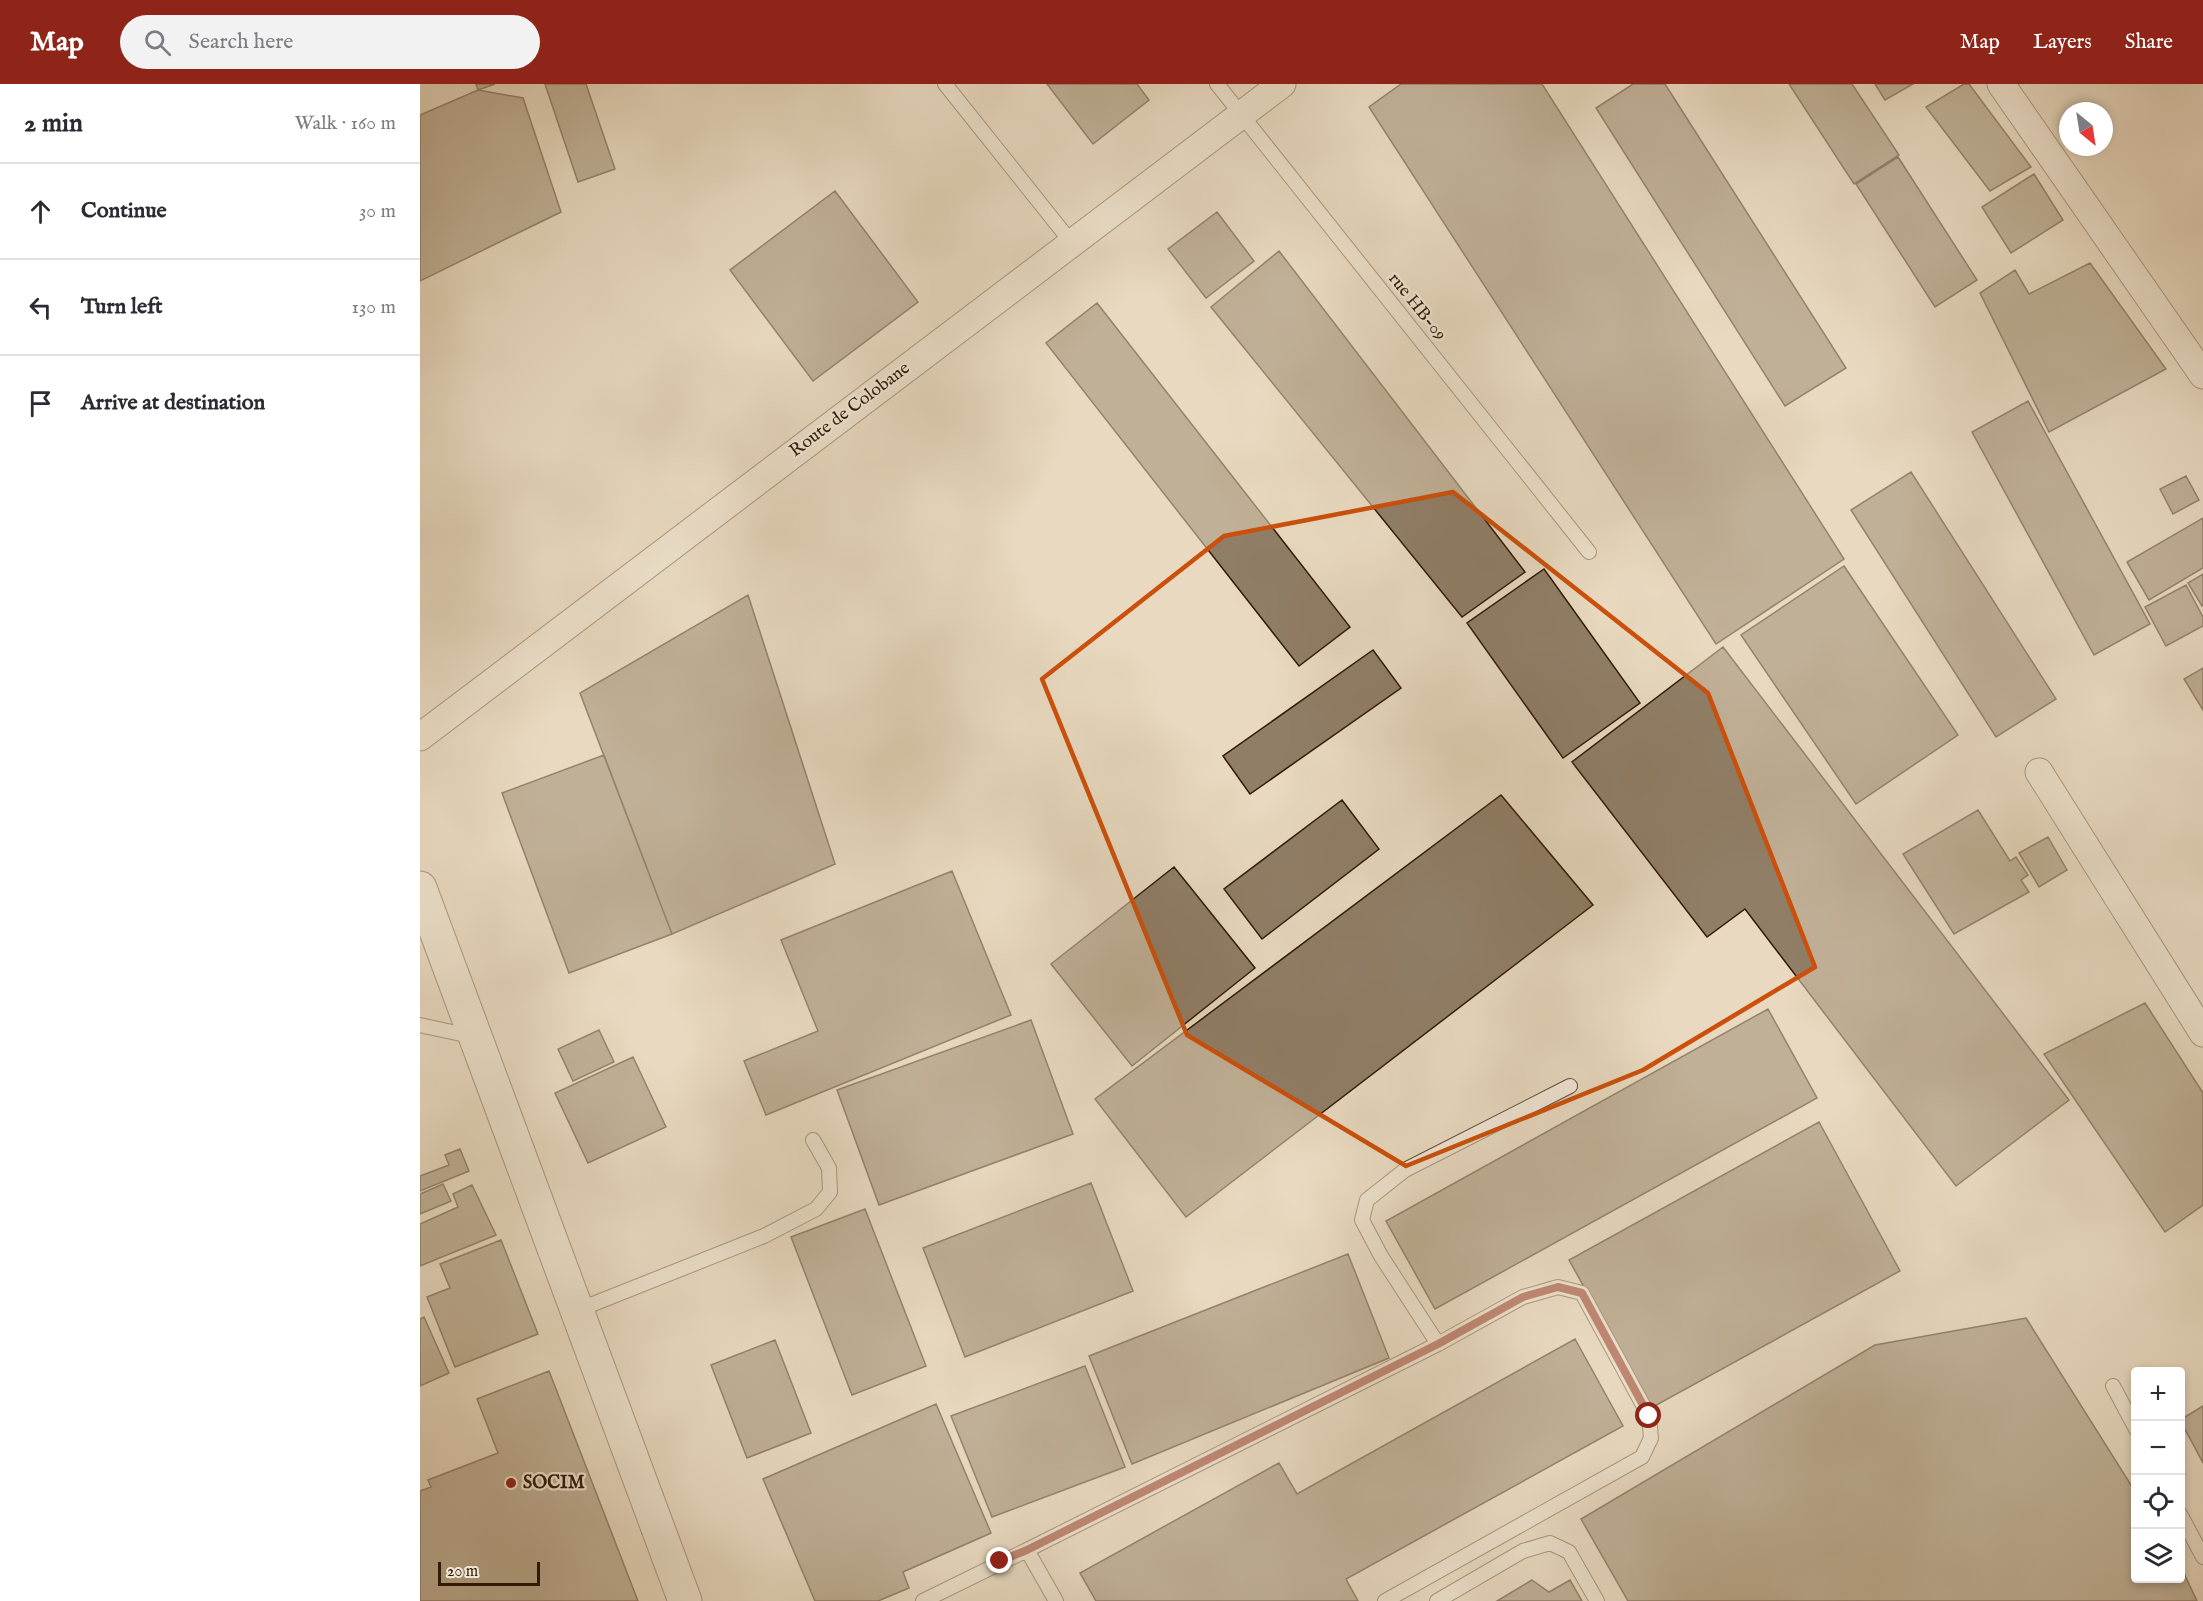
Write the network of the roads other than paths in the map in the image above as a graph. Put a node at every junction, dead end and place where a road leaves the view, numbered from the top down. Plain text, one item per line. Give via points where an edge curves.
1 (945, 84) edge
2 (1217, 84) edge
3 (1282, 84) edge
4 (2001, 84) edge
5 (1240, 114) junction
6 (1071, 242) junction
7 (2203, 375) edge
8 (1589, 552) dead end
9 (420, 737) edge
10 (2039, 772) dead end
11 (420, 888) edge
12 (420, 1025) edge
13 (2203, 1033) edge
14 (477, 1038) junction
15 (1570, 1086) dead end
16 (813, 1140) dead end
17 (578, 1310) junction
18 (1438, 1344) junction
19 (2113, 1386) dead end
20 (2132, 1421) edge
21 (2185, 1523) edge
22 (1027, 1550) junction
23 (2203, 1557) edge
24 (685, 1601) edge
25 (923, 1601) edge
26 (1056, 1601) edge
27 (1385, 1601) edge
28 (1437, 1601) edge
29 (1598, 1601) edge

1 - 6 lane
2 - 5 lane, rue HB-09
3 - 5 street, Route de Colobane
4 - 7 street
5 - 6 street, Route de Colobane
5 - 8 lane, rue HB-09
6 - 9 street, Route de Colobane
10 - 13 street
11 - 14 street
12 - 14 lane
14 - 17 street
15 - 18 lane via 1405,1170 1367,1200 1362,1220 1380,1256
16 - 17 lane via 829,1168 830,1192 816,1209 704,1262
17 - 24 street
18 - 22 lane
18 - 27 lane via 1523,1297 1558,1287 1582,1293 1649,1416 1651,1438 1642,1457
19 - 20 lane
21 - 23 lane
22 - 25 lane
22 - 26 lane
28 - 29 lane via 1523,1551 1550,1543 1569,1552

